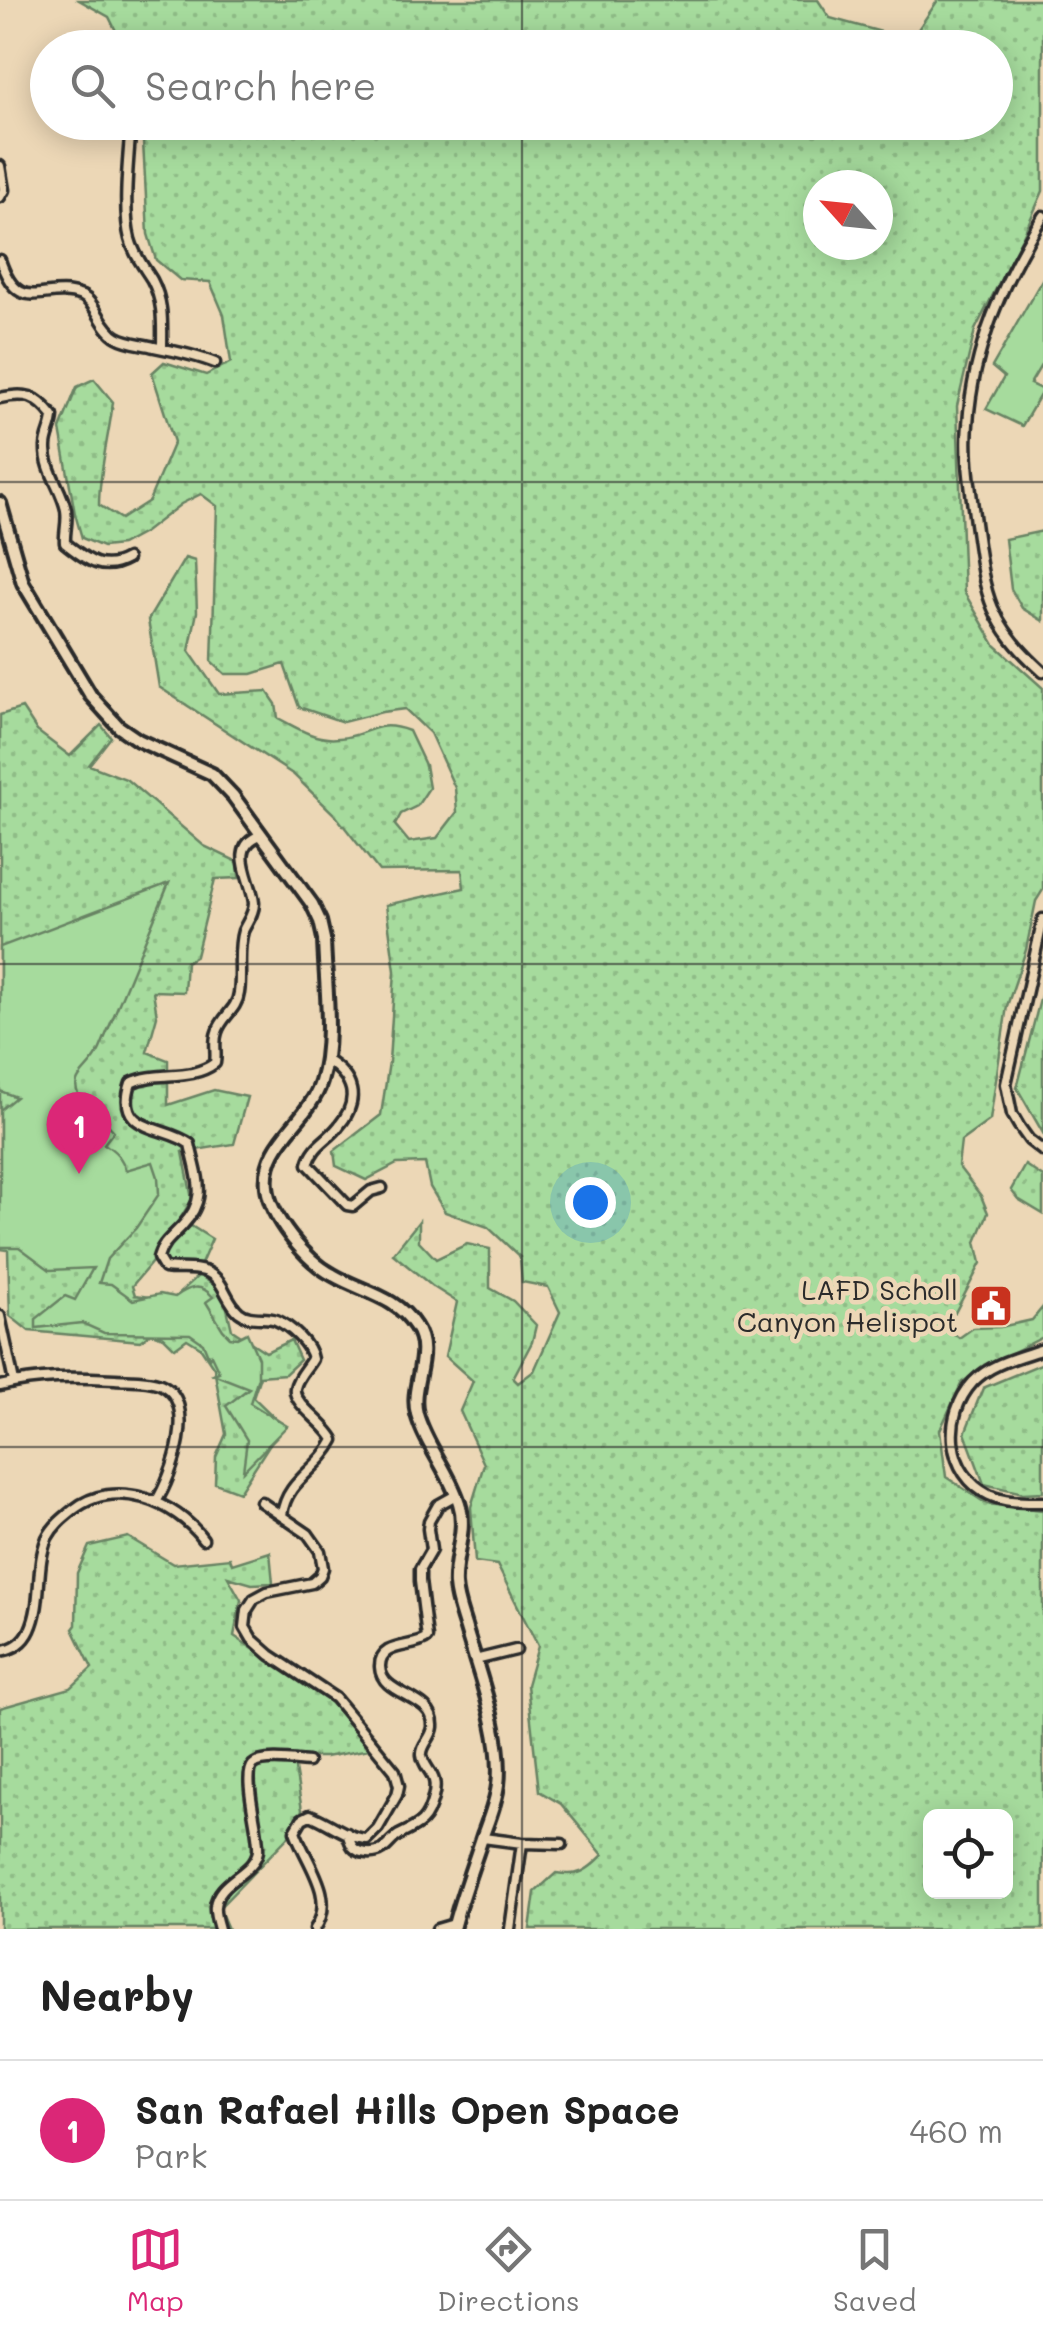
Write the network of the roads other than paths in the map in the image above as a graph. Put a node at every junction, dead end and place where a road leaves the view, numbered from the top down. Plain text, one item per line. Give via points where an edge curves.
1 (130, 140) edge
2 (0, 166) edge
3 (0, 198) edge
4 (1043, 216) edge
5 (0, 260) edge
6 (162, 348) junction
7 (215, 363) dead end
8 (0, 398) edge
9 (0, 503) edge
10 (128, 558) dead end
11 (1043, 672) edge
12 (261, 836) junction
13 (1043, 919) edge
14 (326, 1060) junction
15 (1043, 1152) edge
16 (382, 1188) dead end
17 (0, 1316) edge
18 (1043, 1349) edge
19 (14, 1382) junction
20 (0, 1386) edge
21 (456, 1495) junction
22 (156, 1502) junction
23 (261, 1502) dead end
24 (1043, 1502) edge
25 (282, 1515) junction
26 (203, 1539) dead end
27 (516, 1650) dead end
28 (0, 1651) edge
29 (475, 1660) junction
30 (308, 1762) dead end
31 (347, 1833) junction
32 (482, 1838) junction
33 (522, 1843) junction
34 (562, 1844) dead end
35 (453, 1926) edge
36 (219, 1929) edge
37 (315, 1929) edge
38 (438, 1929) edge
39 (510, 1929) edge

1 - 6 street via 129,237 163,306
2 - 3 street
4 - 11 street via 992,313 968,424 970,484 990,604
5 - 6 street via 15,289 39,296 78,294 116,337
6 - 7 street
8 - 10 street via 34,398 53,416 45,443 66,506 65,543 103,567
9 - 12 main road via 23,583 92,696 138,740 212,774
12 - 14 main road via 320,922
12 - 25 street via 243,856 254,905 242,934 237,1006 217,1031 214,1062 180,1076 141,1078 127,1095 136,1120 190,1144 200,1189 197,1208 162,1246 158,1258 164,1268 203,1270 240,1313 274,1319 311,1350 296,1400 334,1440 291,1487
13 - 15 street via 1006,1084 1012,1114
14 - 16 street via 344,1070 351,1100 308,1164 348,1205
14 - 21 main road via 315,1096 274,1150 266,1186 272,1207 318,1266 394,1302 419,1330 423,1357 416,1408
17 - 19 street
18 - 24 street via 983,1373 959,1404 952,1429 960,1468 978,1488 1004,1501
19 - 20 street
19 - 22 street via 55,1376 167,1388 182,1412 175,1462
21 - 29 main road via 462,1514 454,1584
21 - 31 street via 429,1521 431,1550 420,1569 428,1638 393,1647 380,1664 387,1684 430,1715 422,1759 435,1794 420,1826 382,1850 363,1853
22 - 26 street
22 - 28 street via 117,1493 81,1504 59,1521 42,1550 28,1634
23 - 25 street
25 - 31 street via 308,1534 323,1568 312,1583 254,1599 246,1627 270,1655 335,1698 400,1786 367,1839
27 - 29 street
29 - 32 main road via 499,1762
30 - 36 street via 261,1760 251,1768 257,1856 217,1898
31 - 37 street via 310,1815 295,1831 324,1897
32 - 33 street
32 - 35 main road
33 - 34 street
33 - 39 street
35 - 38 street

